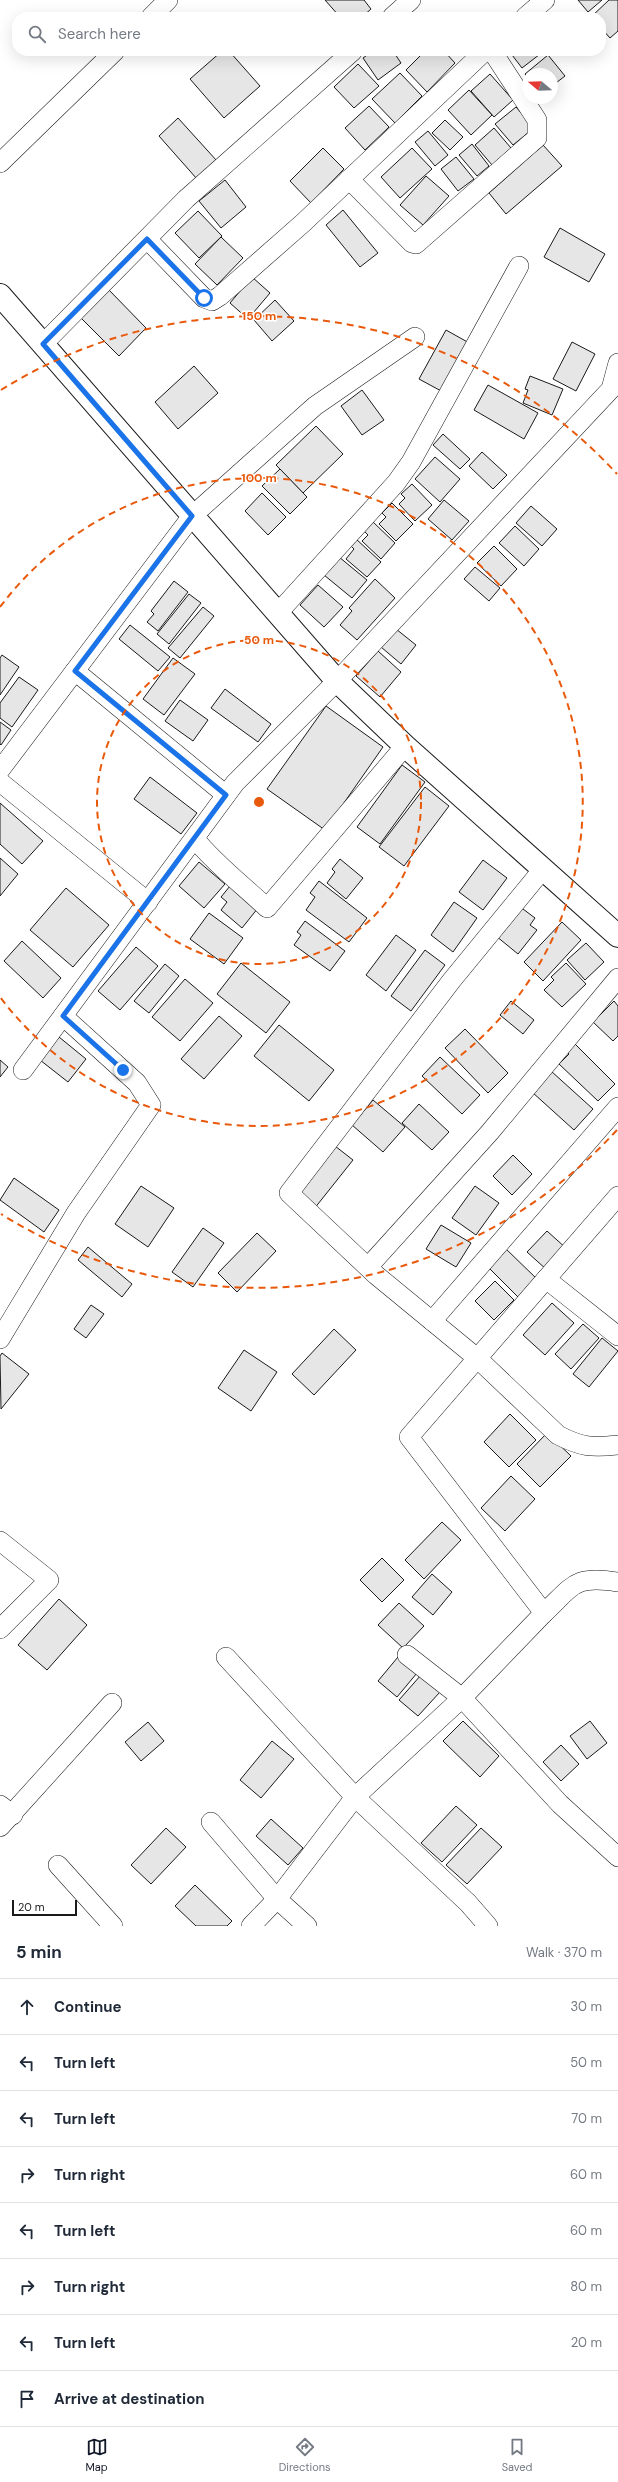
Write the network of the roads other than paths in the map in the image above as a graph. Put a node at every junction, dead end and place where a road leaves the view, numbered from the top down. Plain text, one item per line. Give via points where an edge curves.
1 (411, 0) edge
2 (545, 0) edge
3 (165, 1) edge
4 (155, 12) edge
5 (398, 12) edge
6 (531, 12) edge
7 (110, 56) edge
8 (347, 56) edge
9 (480, 56) edge
10 (495, 56) edge
11 (0, 163) edge
12 (348, 179) junction
13 (147, 239) junction
14 (519, 266) dead end
15 (0, 295) edge
16 (416, 337) dead end
17 (43, 344) junction
18 (618, 363) edge
19 (192, 516) junction
20 (278, 614) junction
21 (75, 671) junction
22 (337, 681) junction
23 (405, 746) junction
24 (0, 770) edge
25 (0, 782) edge
26 (226, 795) junction
27 (195, 839) junction
28 (543, 869) junction
29 (148, 902) junction
30 (618, 936) edge
31 (618, 978) edge
32 (63, 1016) junction
33 (23, 1070) dead end
34 (618, 1107) edge
35 (618, 1196) edge
36 (368, 1267) junction
37 (546, 1279) junction
38 (432, 1321) junction
39 (618, 1336) edge
40 (0, 1339) edge
41 (477, 1358) junction
42 (618, 1445) edge
43 (0, 1541) edge
44 (618, 1582) edge
45 (544, 1613) junction
46 (0, 1629) edge
47 (407, 1655) dead end
48 (226, 1657) dead end
49 (462, 1698) junction
50 (112, 1702) dead end
51 (355, 1797) junction
52 (4, 1816) edge
53 (211, 1822) dead end
54 (618, 1857) edge
55 (58, 1865) dead end
56 (277, 1899) junction
57 (113, 1926) edge
58 (251, 1926) edge
59 (307, 1926) edge
60 (488, 1926) edge

1 - 5 street
2 - 6 street
3 - 4 street
7 - 11 street
8 - 13 street via 186,199
9 - 12 street
10 - 12 street via 537,120 536,138 416,244 412,243
12 - 13 street via 303,224 212,301 204,298
13 - 17 street
14 - 20 street via 411,462 396,483
15 - 17 street
16 - 19 street via 315,406
17 - 19 street
18 - 22 street via 611,389
19 - 20 street
19 - 21 street
20 - 22 street
21 - 24 street
21 - 26 street
22 - 23 street
22 - 26 street
23 - 27 street via 267,908 245,886 210,859
23 - 28 street
25 - 29 street
26 - 27 street
27 - 29 street
28 - 30 street
28 - 36 street via 452,980 289,1194
29 - 32 street
31 - 36 street via 490,1132
32 - 33 street
32 - 40 street via 137,1082 151,1105 76,1213
34 - 38 street
35 - 37 street
36 - 38 street
37 - 39 street
37 - 41 street
38 - 41 street
41 - 42 street via 558,1435 593,1448
41 - 45 street via 409,1437
43 - 46 street via 49,1580
44 - 45 street via 584,1579
45 - 49 street
47 - 49 street
48 - 51 street
49 - 51 street
49 - 54 street via 560,1804
50 - 52 street
51 - 56 street
51 - 60 street via 468,1903
53 - 56 street
55 - 57 street
56 - 58 street
56 - 59 street

